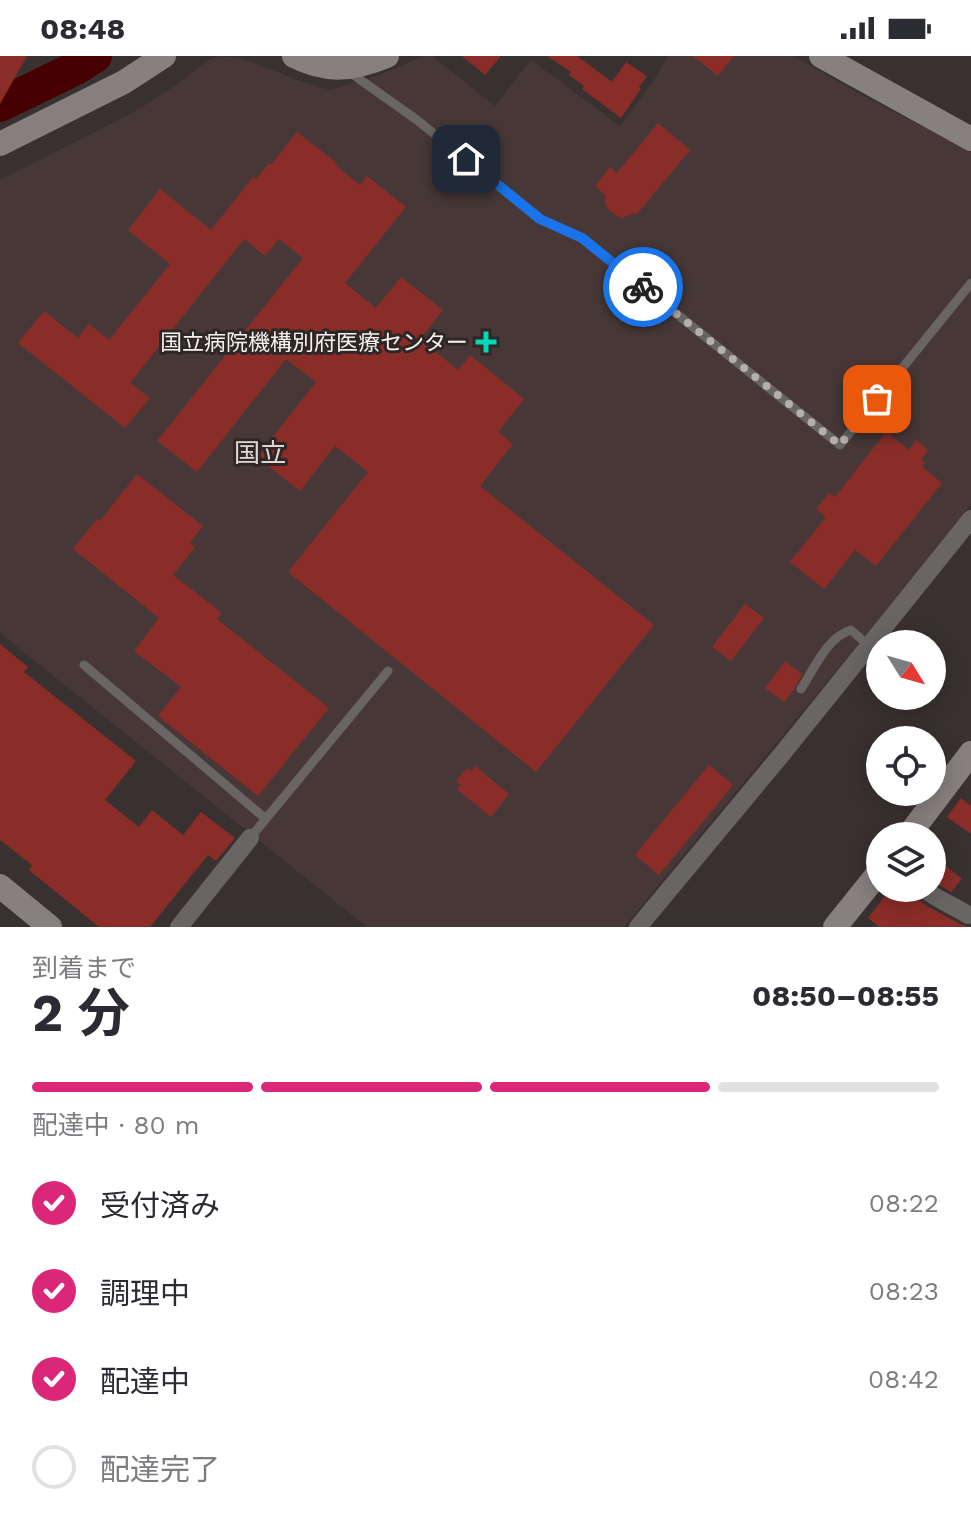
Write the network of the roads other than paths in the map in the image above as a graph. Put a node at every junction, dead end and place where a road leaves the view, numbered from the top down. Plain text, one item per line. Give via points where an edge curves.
1 (164, 56) edge
2 (294, 56) edge
3 (387, 56) edge
4 (821, 56) edge
5 (345, 69) junction
6 (971, 139) edge
7 (0, 144) edge
8 (971, 283) edge
9 (971, 519) edge
10 (882, 630) edge
11 (866, 643) edge
12 (866, 650) edge
13 (84, 665) dead end
14 (388, 671) dead end
15 (801, 689) dead end
16 (971, 753) edge
17 (266, 819) junction
18 (919, 822) edge
19 (250, 838) joint
20 (0, 886) edge
21 (866, 888) edge
22 (946, 901) edge
23 (968, 915) dead end
24 (50, 927) edge
25 (179, 927) edge
26 (638, 927) edge
27 (835, 927) edge

1 - 7 main road
2 - 5 main road
3 - 5 main road
4 - 6 main road
5 - 8 lane via 540,219 582,238 840,445
9 - 10 street
11 - 15 lane via 851,630 842,633
12 - 26 street
13 - 17 lane
14 - 17 lane
16 - 18 main road
17 - 19 lane
19 - 25 street
20 - 24 main road
21 - 27 main road
22 - 23 street

